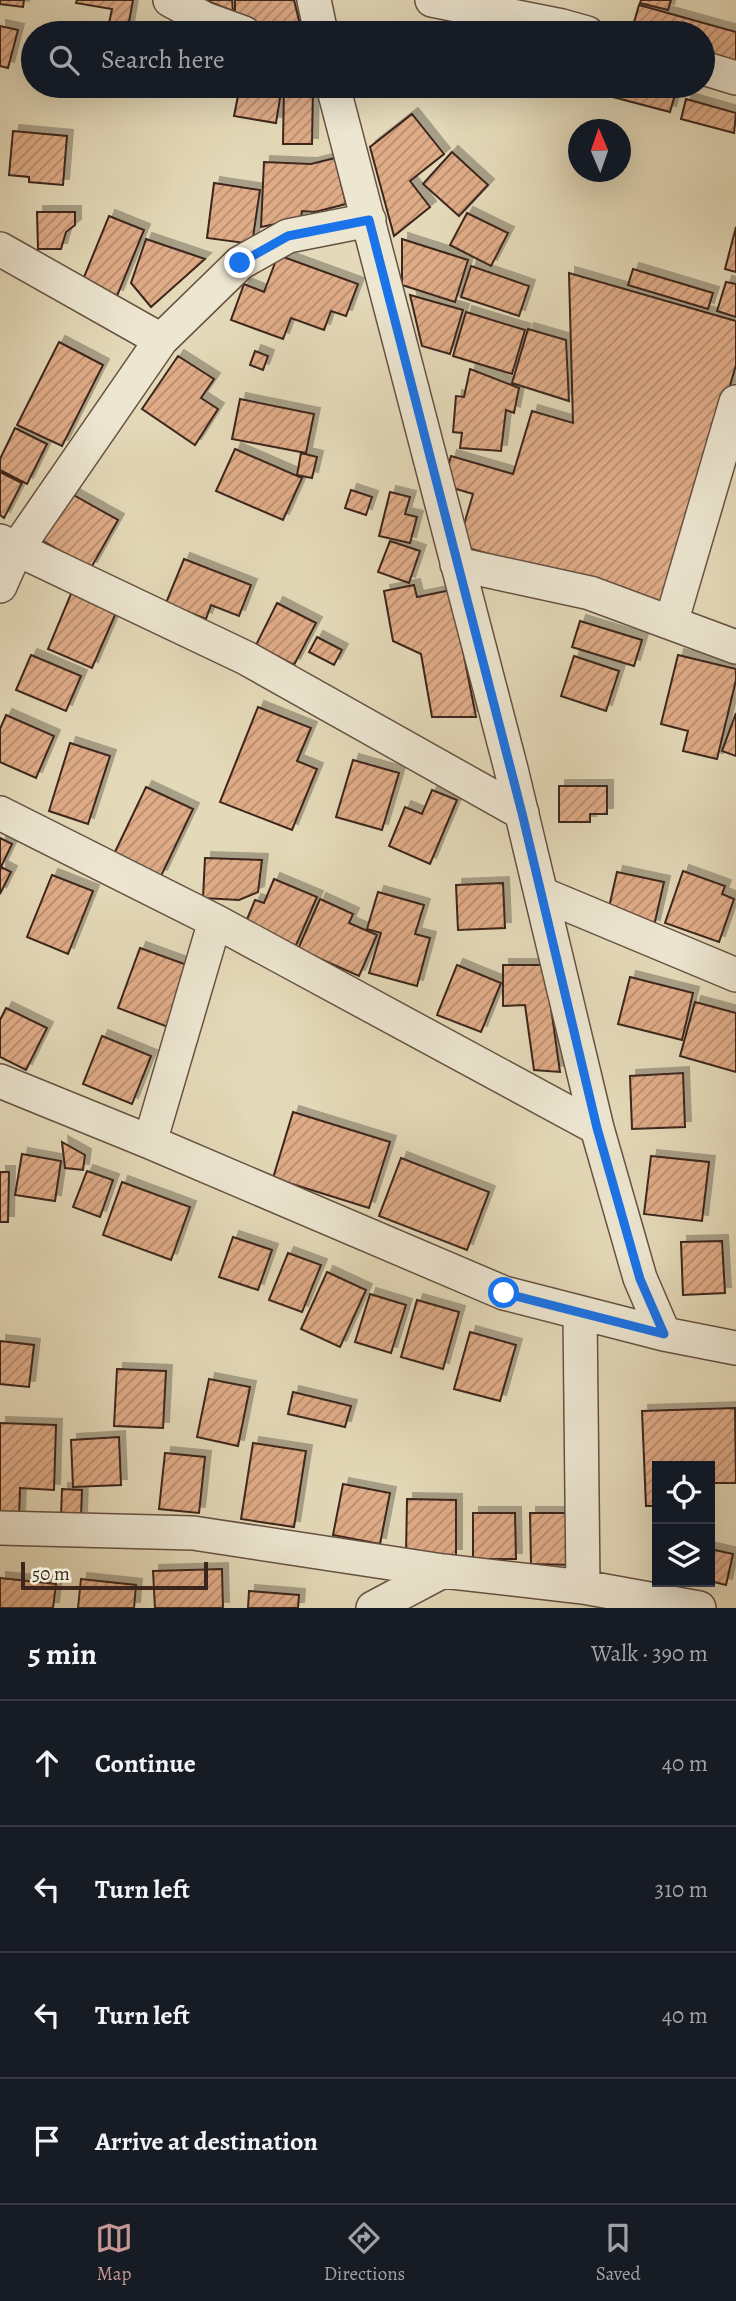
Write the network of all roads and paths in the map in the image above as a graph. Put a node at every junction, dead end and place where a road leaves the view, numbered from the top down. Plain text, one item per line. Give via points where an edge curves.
1 (170, 0) edge
2 (314, 0) edge
3 (432, 0) edge
4 (211, 21) edge
5 (318, 21) edge
6 (537, 21) edge
7 (715, 72) edge
8 (736, 78) edge
9 (336, 98) edge
10 (369, 220) junction
11 (0, 249) edge
12 (161, 340) junction
13 (736, 402) edge
14 (8, 546) edge
15 (457, 564) junction
16 (0, 586) edge
17 (671, 623) junction
18 (736, 647) edge
19 (0, 813) edge
20 (522, 813) junction
21 (542, 894) junction
22 (215, 921) junction
23 (736, 975) edge
24 (0, 1081) edge
25 (597, 1128) junction
26 (150, 1142) junction
27 (580, 1312) junction
28 (664, 1334) junction
29 (736, 1348) edge
30 (0, 1528) edge
31 (443, 1571) junction
32 (583, 1587) junction
33 (373, 1608) edge
34 (699, 1608) edge

1 - 4 street
2 - 5 street
3 - 6 street
7 - 8 street
9 - 10 street
10 - 12 street via 288,236 240,263
10 - 15 street
11 - 12 street
12 - 14 street
13 - 17 street
14 - 16 street
14 - 20 street via 246,658
15 - 17 street via 590,593
15 - 20 street
17 - 18 street
19 - 22 street
20 - 21 street
21 - 23 street
21 - 25 street
22 - 25 street
22 - 26 street
24 - 26 street
25 - 28 street via 640,1279
26 - 27 street via 504,1293
27 - 28 street
27 - 32 street
28 - 29 street
30 - 31 street via 192,1533
31 - 32 street
31 - 33 street
32 - 34 street

